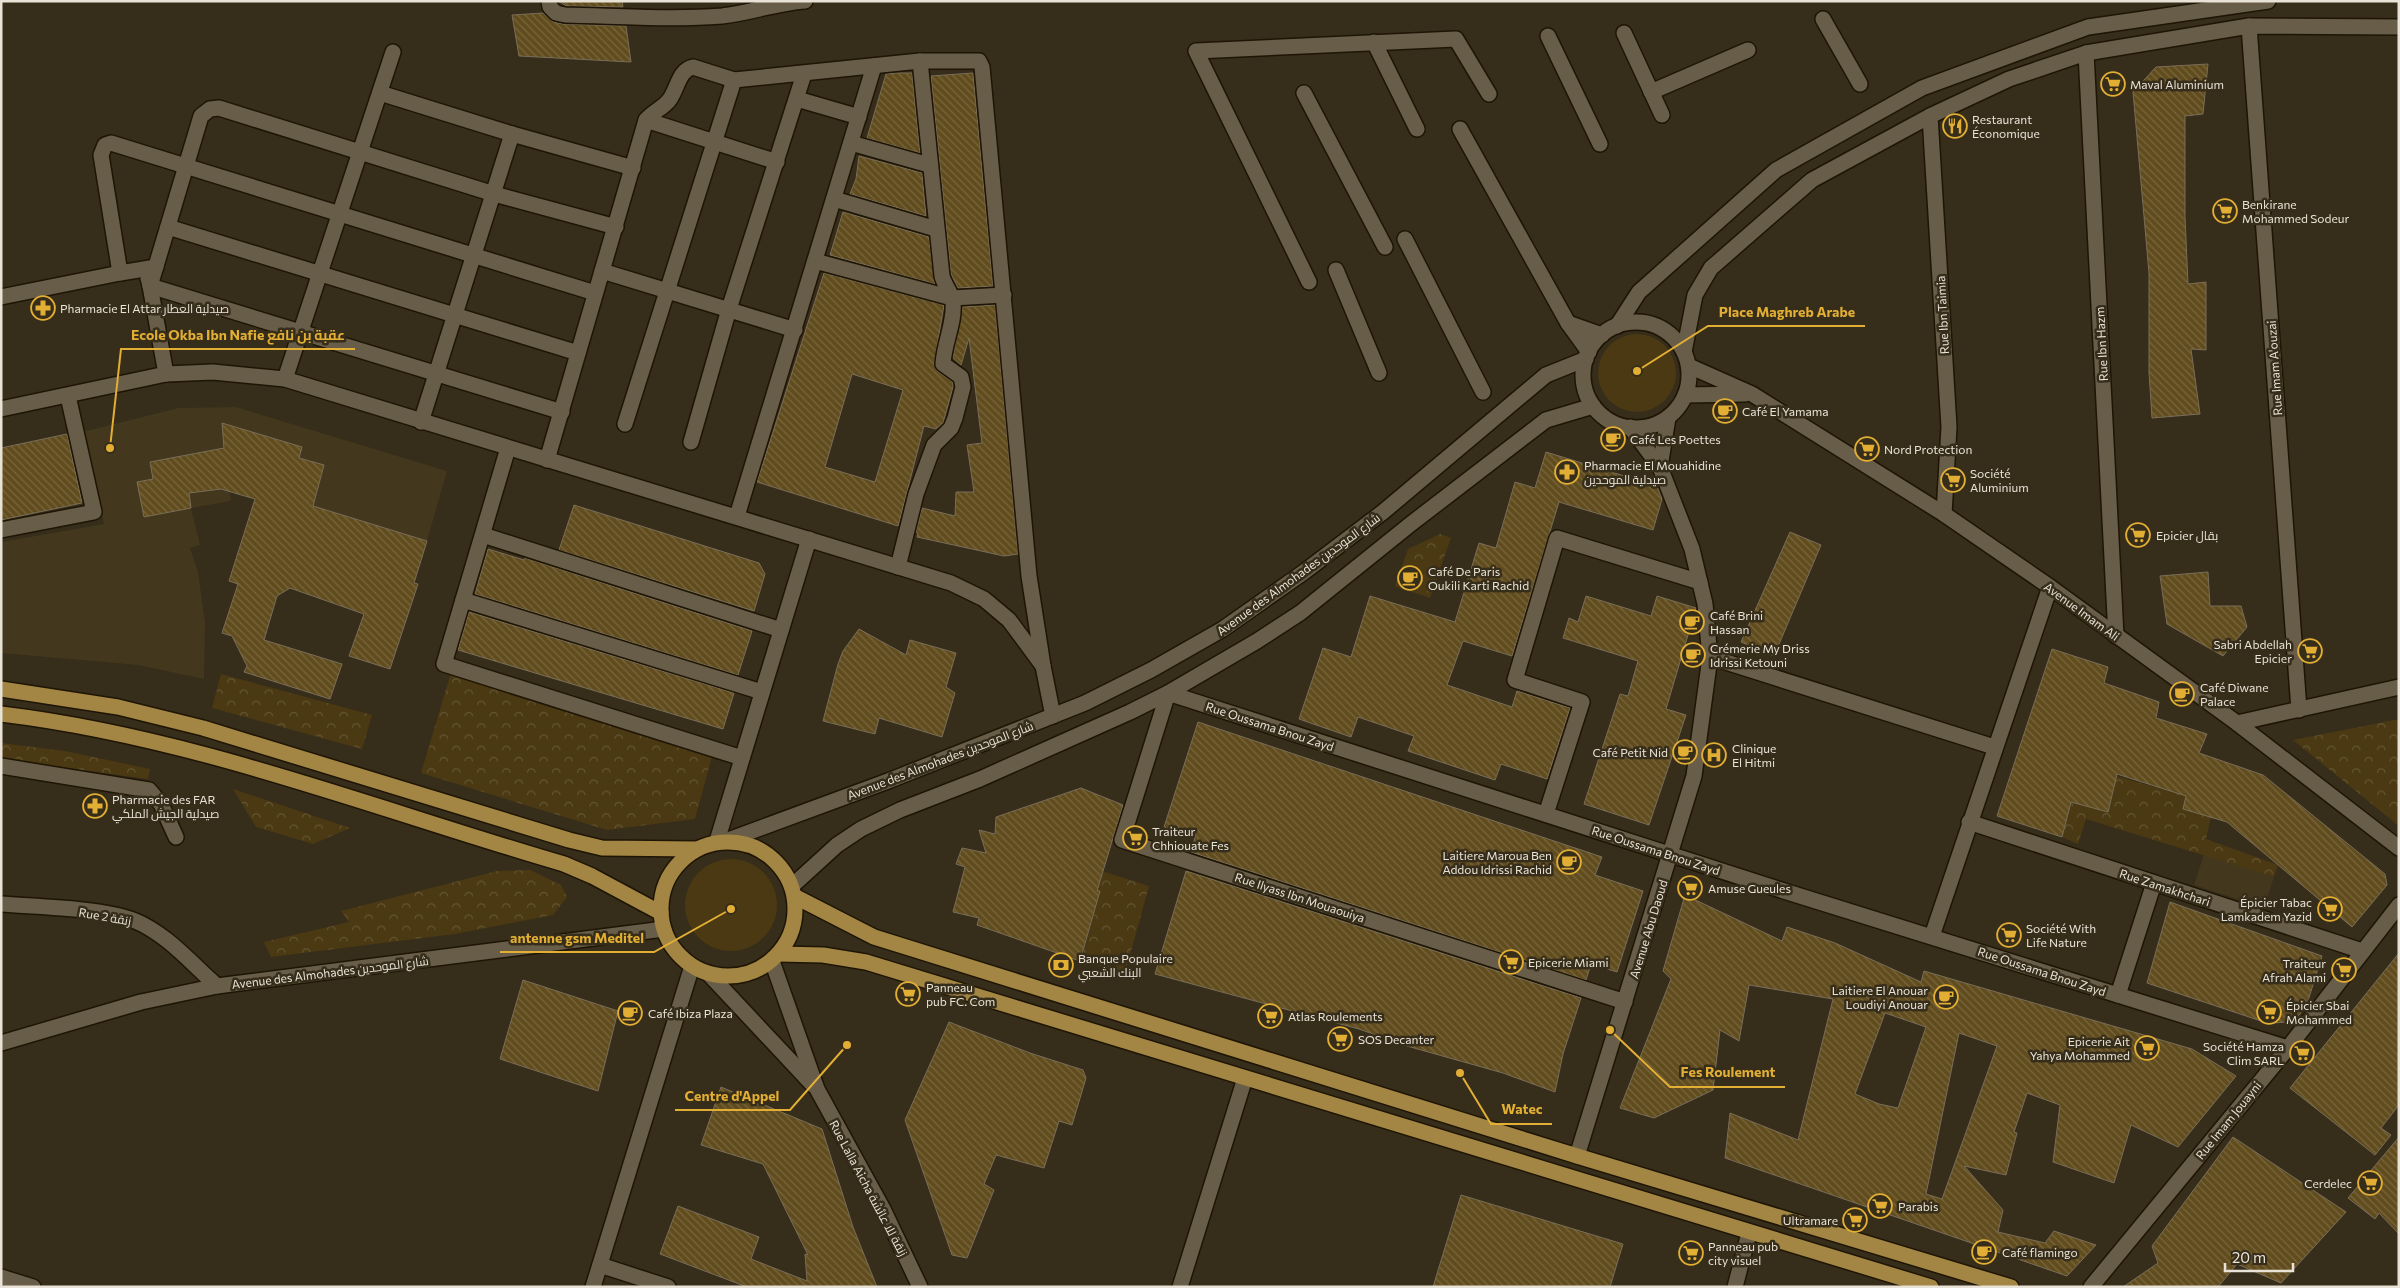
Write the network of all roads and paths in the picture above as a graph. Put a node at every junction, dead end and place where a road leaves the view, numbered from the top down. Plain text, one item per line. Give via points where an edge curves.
1 (550, 1) edge
2 (805, 1) edge
3 (2268, 1) edge
4 (2231, 3) edge
5 (1823, 19) dead end
6 (2249, 26) junction
7 (2399, 27) edge
8 (1624, 33) dead end
9 (1548, 36) dead end
10 (1374, 42) junction
11 (1748, 50) dead end
12 (393, 52) dead end
13 (2086, 53) junction
14 (920, 61) junction
15 (874, 66) junction
16 (804, 74) junction
17 (734, 80) junction
18 (1860, 84) dead end
19 (1651, 92) junction
20 (380, 93) junction
21 (1304, 93) dead end
22 (1489, 94) dead end
23 (797, 99) junction
24 (1662, 116) dead end
25 (1930, 116) junction
26 (859, 117) junction
27 (646, 120) junction
28 (1417, 129) dead end
29 (1460, 129) dead end
30 (512, 134) junction
31 (714, 142) junction
32 (851, 144) junction
33 (1600, 144) dead end
34 (360, 153) junction
35 (777, 162) junction
36 (929, 165) junction
37 (186, 166) junction
38 (633, 168) junction
39 (494, 194) junction
40 (834, 199) junction
41 (338, 215) junction
42 (616, 226) junction
43 (168, 227) junction
44 (936, 229) junction
45 (1405, 238) dead end
46 (1385, 247) dead end
47 (475, 256) junction
48 (815, 260) junction
49 (151, 268) junction
50 (1336, 270) dead end
51 (602, 271) junction
52 (120, 273) junction
53 (319, 274) junction
54 (1309, 282) dead end
55 (150, 286) junction
56 (667, 289) junction
57 (595, 293) junction
58 (1004, 295) junction
59 (1, 297) edge
60 (952, 298) junction
61 (729, 309) junction
62 (455, 316) junction
63 (1568, 324) junction
64 (1617, 326) junction
65 (794, 330) junction
66 (300, 332) junction
67 (1602, 335) junction
68 (578, 353) junction
69 (1587, 355) junction
70 (1686, 359) junction
71 (436, 373) junction
72 (1379, 373) dead end
73 (166, 374) junction
74 (285, 379) junction
75 (1483, 392) dead end
76 (1752, 394) junction
77 (1686, 395) junction
78 (68, 396) junction
79 (1593, 406) junction
80 (1, 409) edge
81 (562, 412) junction
82 (1668, 418) junction
83 (421, 422) junction
84 (625, 424) dead end
85 (1630, 427) junction
86 (691, 442) dead end
87 (508, 448) junction
88 (547, 460) junction
89 (1660, 467) junction
90 (1944, 514) junction
91 (736, 516) junction
92 (1, 530) edge
93 (483, 535) junction
94 (808, 539) junction
95 (898, 567) junction
96 (1700, 582) junction
97 (2050, 587) junction
98 (463, 600) junction
99 (781, 630) junction
100 (2116, 636) junction
101 (1710, 657) junction
102 (1043, 666) junction
103 (2399, 687) edge
104 (1, 689) edge
105 (762, 692) junction
106 (1168, 693) junction
107 (2299, 710) junction
108 (1, 714) edge
109 (1053, 716) junction
110 (2237, 723) junction
111 (1994, 748) junction
112 (742, 758) junction
113 (1, 766) edge
114 (1546, 814) junction
115 (1969, 822) junction
116 (176, 837) dead end
117 (722, 841) junction
118 (2399, 848) edge
119 (697, 849) junction
120 (1671, 855) junction
121 (2154, 883) junction
122 (794, 891) junction
123 (1, 904) edge
124 (2399, 905) edge
125 (661, 913) junction
126 (664, 929) junction
127 (1932, 936) junction
128 (2362, 951) junction
129 (775, 958) junction
130 (692, 966) junction
131 (708, 973) junction
132 (217, 986) junction
133 (2118, 995) junction
134 (1625, 1002) junction
135 (1, 1042) edge
136 (2288, 1048) junction
137 (1245, 1078) junction
138 (817, 1089) junction
139 (1577, 1156) junction
140 (1749, 1232) junction
141 (600, 1265) junction
142 (1, 1277) edge
143 (33, 1287) edge
144 (593, 1287) edge
145 (668, 1287) edge
146 (920, 1287) edge
147 (1180, 1287) edge
148 (1735, 1287) edge
149 (1931, 1287) edge
150 (2011, 1287) edge
151 (2091, 1287) edge

1 - 2 street via 556,13 565,15 667,19 724,15
3 - 4 street
4 - 64 street via 2088,27 1922,88 1776,170 1639,292
5 - 18 street
6 - 7 street
6 - 13 street
6 - 107 street, Rue Imam A'ouzai
8 - 19 street
9 - 33 street
10 - 22 street via 1456,38
10 - 28 street
10 - 54 street via 1196,51
11 - 19 street
12 - 20 street
13 - 25 street via 2009,79
13 - 100 street, Rue Ibn Hazm
14 - 15 street
14 - 36 street
14 - 58 street via 975,60 981,64
15 - 16 street
15 - 26 street
16 - 17 street
16 - 23 street
17 - 27 street via 689,68 683,72 669,102
17 - 31 street
19 - 24 street
20 - 30 street
20 - 34 street
21 - 46 street
23 - 26 street
23 - 35 street
25 - 70 street via 1812,180 1711,268 1695,295
25 - 90 street, Rue Ibn Taimia via 1949,427
26 - 32 street
27 - 31 street
27 - 38 street
29 - 63 street
30 - 38 street
30 - 39 street
31 - 35 street
31 - 56 street
32 - 36 street
32 - 40 street
34 - 37 street via 219,108 210,109 201,116
34 - 39 street
34 - 41 street
35 - 61 street
36 - 44 street
37 - 41 street
37 - 43 street
37 - 52 street via 111,143 102,149
38 - 42 street
39 - 42 street
39 - 47 street
40 - 44 street
40 - 48 street
41 - 47 street
41 - 53 street
42 - 51 street
43 - 49 street
43 - 53 street
44 - 60 street via 942,276
45 - 75 street
47 - 57 street
47 - 62 street
48 - 60 street
48 - 65 street
49 - 52 street
49 - 55 street
50 - 72 street
51 - 56 street
51 - 57 street
52 - 59 street
53 - 62 street
53 - 66 street
55 - 66 street
55 - 73 street
56 - 61 street
56 - 84 street
57 - 68 street
58 - 60 street
58 - 102 street via 1029,576
60 - 95 street via 952,323 944,364 961,377 960,403 951,428 934,445 916,494
61 - 65 street
61 - 86 street
62 - 68 street
62 - 71 street
63 - 67 street
63 - 69 street
64 - 67 street
64 - 70 street via 1632,322 1648,324 1669,334
65 - 91 street
66 - 71 street
66 - 74 street
67 - 69 street
68 - 81 street
69 - 79 street via 1584,375 1586,391
69 - 109 street, Avenue des Almohades شارع الموحدين via 1546,375 1383,512 1224,629 1151,670
70 - 76 street, Avenue Imam Ali
70 - 77 street via 1689,381
71 - 81 street
71 - 83 street
73 - 74 street via 212,372
73 - 78 street
74 - 83 street
76 - 77 street
76 - 90 street, Avenue Imam Ali
77 - 82 street
78 - 80 street
78 - 92 street via 94,512
79 - 85 street via 1610,420
79 - 106 street via 1546,420 1300,613
81 - 88 street
82 - 85 street via 1650,426
82 - 89 street
83 - 87 street
85 - 89 street, Avenue Abu Daoud
87 - 88 street
87 - 93 street
88 - 91 street
89 - 96 street, Avenue Abu Daoud via 1692,550
90 - 97 street, Avenue Imam Ali
91 - 94 street
93 - 98 street
93 - 99 street
94 - 95 street
94 - 99 street
95 - 102 street via 951,583 984,599 1009,620
96 - 101 street, Avenue Abu Daoud
96 - 114 street via 1557,538 1515,680 1582,702
97 - 100 street, Avenue Imam Ali
97 - 111 street
98 - 105 street
98 - 112 street via 444,664
99 - 105 street
100 - 110 street, Avenue Imam Ali
101 - 111 street
101 - 120 street, Avenue Abu Daoud via 1694,776
102 - 109 street
103 - 107 street
104 - 119 main road via 118,707 203,728 594,846
105 - 112 street
106 - 114 street, Rue Oussama Bnou Zayd
106 - 122 street via 980,780 900,810 861,830 837,845
106 - 134 street, Rue Ilyass Ibn Mouaouiya via 1122,840
107 - 110 street
108 - 125 main road via 171,746 290,779 564,864
109 - 117 street, Avenue des Almohades شارع الموحدين via 888,781
110 - 118 street, Avenue Imam Ali
111 - 115 street
112 - 117 street
113 - 116 street via 149,790 161,804
114 - 120 street, Rue Oussama Bnou Zayd
115 - 121 street, Rue Zamakhchari
115 - 127 street
117 - 119 main road
117 - 122 main road via 742,842 767,854 788,874
119 - 125 main road via 676,864 664,887
120 - 127 street, Rue Oussama Bnou Zayd
120 - 134 street, Avenue Abu Daoud
121 - 128 street, Rue Zamakhchari
121 - 133 street
122 - 129 main road via 795,920
122 - 139 main road via 874,937
123 - 132 street, Rue 2 زنقة via 102,913 133,920 160,935
124 - 128 street, Rue Imam Jouayni
125 - 126 main road
126 - 130 main road via 678,954
126 - 132 street, Avenue des Almohades شارع الموحدين
127 - 133 street, Rue Oussama Bnou Zayd
128 - 136 street, Rue Imam Jouayni
129 - 131 main road via 752,972 738,976
129 - 137 main road via 823,956 866,962
129 - 138 street, Rue Lalla Aicha زنقة للا عائشة
130 - 131 main road
130 - 141 street
131 - 138 street, Rue Lalla Aicha زنقة للا عائشة
132 - 135 street, Avenue des Almohades شارع الموحدين via 141,1002
133 - 136 street, Rue Oussama Bnou Zayd
134 - 139 street, Avenue Abu Daoud
136 - 151 street, Rue Imam Jouayni
137 - 140 main road
137 - 147 street
138 - 146 street, Rue Lalla Aicha زنقة للا عائشة via 883,1209
139 - 150 main road
140 - 148 street
140 - 149 main road
141 - 144 street
141 - 145 street
142 - 143 street

